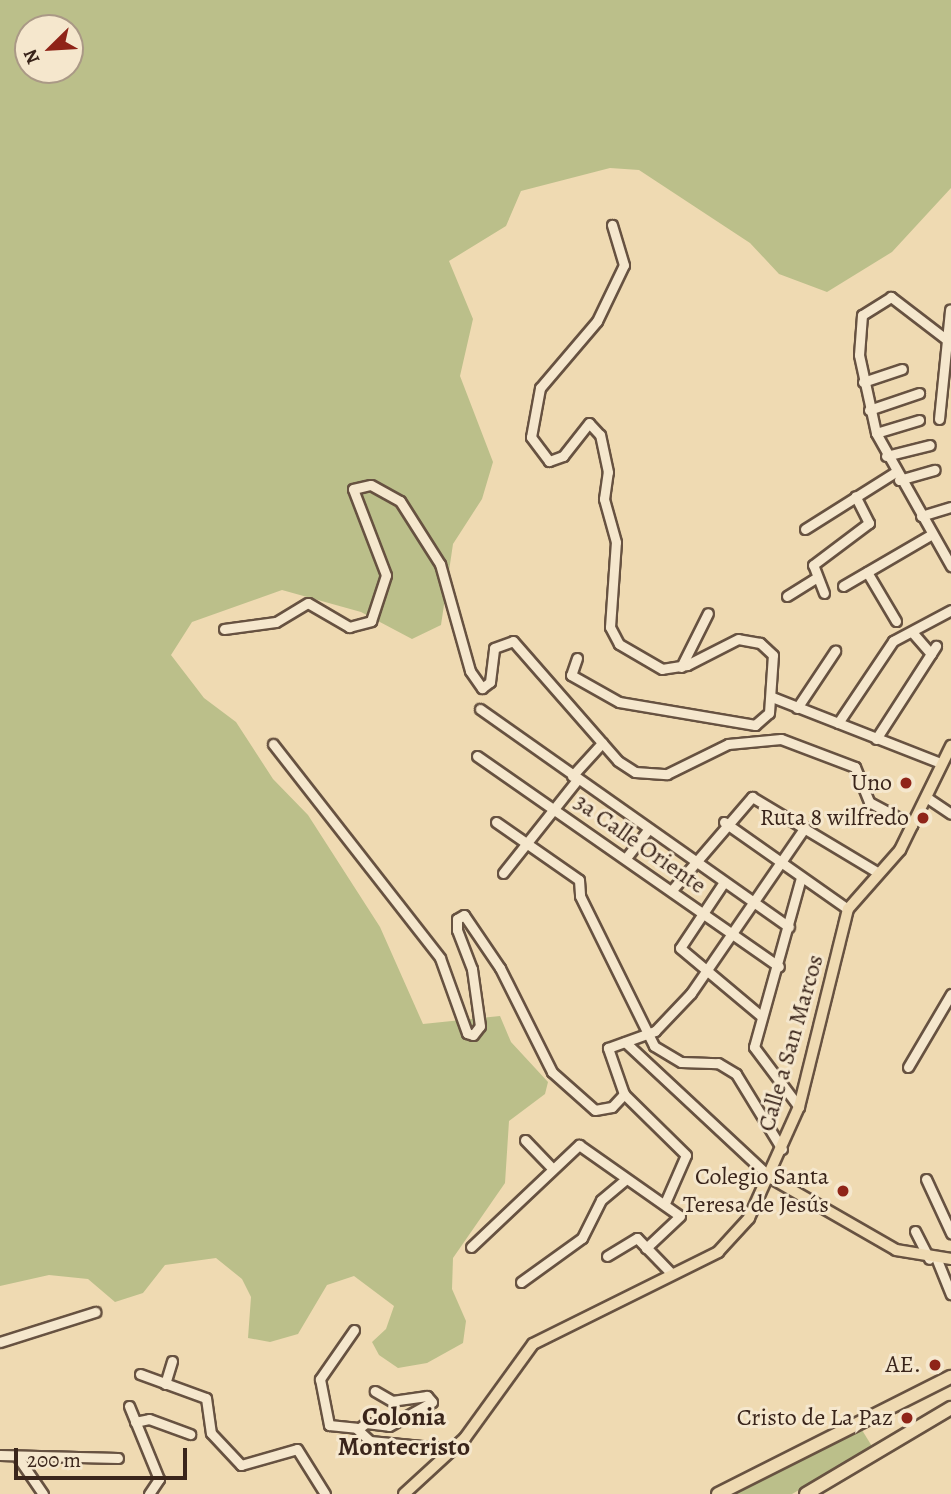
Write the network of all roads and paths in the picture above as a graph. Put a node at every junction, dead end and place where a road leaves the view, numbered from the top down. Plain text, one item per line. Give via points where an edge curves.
1 (612, 225) dead end
2 (950, 310) edge
3 (949, 342) edge
4 (902, 369) dead end
5 (863, 382) junction
6 (919, 393) dead end
7 (869, 410) junction
8 (939, 419) dead end
9 (919, 420) dead end
10 (877, 433) junction
11 (930, 445) dead end
12 (887, 456) junction
13 (935, 470) dead end
14 (897, 477) junction
15 (855, 496) junction
16 (951, 507) edge
17 (921, 516) junction
18 (805, 529) dead end
19 (932, 534) junction
20 (951, 566) edge
21 (867, 572) junction
22 (816, 578) junction
23 (843, 586) dead end
24 (824, 593) dead end
25 (787, 596) dead end
26 (951, 610) edge
27 (708, 613) dead end
28 (896, 621) dead end
29 (224, 629) dead end
30 (912, 632) junction
31 (835, 651) dead end
32 (577, 658) dead end
33 (681, 667) junction
34 (772, 697) junction
35 (797, 708) junction
36 (480, 709) dead end
37 (838, 723) junction
38 (876, 739) junction
39 (602, 743) junction
40 (273, 744) dead end
41 (951, 746) edge
42 (477, 756) dead end
43 (940, 763) junction
44 (575, 778) junction
45 (926, 796) junction
46 (555, 808) junction
47 (951, 814) edge
48 (496, 822) dead end
49 (724, 822) junction
50 (912, 825) junction
51 (805, 827) junction
52 (649, 829) junction
53 (526, 843) junction
54 (626, 858) junction
55 (694, 860) junction
56 (778, 863) junction
57 (877, 872) junction
58 (503, 873) dead end
59 (801, 878) junction
60 (724, 882) junction
61 (672, 890) junction
62 (753, 902) junction
63 (848, 909) junction
64 (703, 912) junction
65 (789, 927) junction
66 (732, 933) junction
67 (779, 967) junction
68 (704, 971) junction
69 (951, 994) edge
70 (761, 1016) junction
71 (647, 1035) junction
72 (625, 1042) junction
73 (908, 1067) dead end
74 (624, 1094) junction
75 (799, 1107) junction
76 (525, 1140) dead end
77 (782, 1149) junction
78 (553, 1169) junction
79 (771, 1178) junction
80 (926, 1179) dead end
81 (624, 1181) junction
82 (664, 1203) junction
83 (915, 1231) dead end
84 (951, 1233) edge
85 (471, 1247) dead end
86 (646, 1248) junction
87 (607, 1256) dead end
88 (951, 1259) edge
89 (934, 1260) junction
90 (672, 1275) junction
91 (521, 1282) dead end
92 (951, 1294) edge
93 (94, 1312) dead end
94 (354, 1329) dead end
95 (0, 1342) edge
96 (172, 1361) dead end
97 (141, 1374) dead end
98 (951, 1377) edge
99 (165, 1384) junction
100 (375, 1391) dead end
101 (129, 1406) dead end
102 (951, 1408) edge
103 (135, 1422) junction
104 (358, 1429) junction
105 (190, 1434) dead end
106 (453, 1450) junction
107 (0, 1455) edge
108 (17, 1456) junction
109 (118, 1458) dead end
110 (43, 1494) edge
111 (149, 1494) edge
112 (325, 1494) edge
113 (404, 1494) edge
114 (718, 1494) edge
115 (806, 1494) edge

1 - 33 street via 624,265 597,321 540,388 531,437 543,457 556,460 582,427 594,425 605,452 602,488 615,533 612,635 653,665
2 - 3 street
3 - 5 street via 891,297 882,298 862,315
3 - 8 street
4 - 5 street
5 - 7 street
6 - 7 street
7 - 10 street
9 - 10 street
10 - 12 street
11 - 12 street
12 - 14 street
13 - 14 street
14 - 15 street
14 - 17 street
15 - 18 street
15 - 22 street via 867,527 817,560
16 - 17 street
17 - 19 street
19 - 20 street
19 - 21 street
21 - 23 street
21 - 28 street
22 - 24 street
22 - 25 street
26 - 30 street
27 - 33 street
29 - 39 street via 276,622 308,603 349,627 376,616 386,575 353,489 371,485 400,501 440,564 475,680 488,687 494,648 513,641
30 - 37 street via 893,641
30 - 38 street via 933,650
31 - 35 street
32 - 34 street via 571,675 630,705 755,725 765,720
33 - 34 street via 748,639 773,655
34 - 35 street
35 - 37 street
36 - 44 street
37 - 38 street
38 - 43 street
39 - 44 street
39 - 50 street via 627,767 655,775 679,771 728,744 782,739 855,767 870,802
40 - 74 street via 440,958 467,1033 473,1035 480,1026 472,969 457,930 457,919 464,915 500,968 552,1072 595,1110 612,1107
41 - 43 main road, Calle a San Marcos
42 - 46 street, 3a Calle Oriente
43 - 45 main road, Calle a San Marcos
44 - 46 street
44 - 52 street
45 - 47 street
45 - 50 main road, Calle a San Marcos
46 - 53 street
46 - 54 street, 3a Calle Oriente
48 - 53 street
49 - 51 street via 755,797
49 - 55 street
49 - 56 street
50 - 57 main road, Calle a San Marcos via 900,850
51 - 56 street
51 - 57 street
52 - 54 street
52 - 55 street
53 - 58 street
53 - 71 street via 581,883 580,896
54 - 61 street, 3a Calle Oriente
55 - 60 street
55 - 61 street
56 - 59 street
56 - 62 street
57 - 63 main road, Calle a San Marcos
59 - 63 street
59 - 65 street
60 - 62 street
60 - 64 street
61 - 64 street, 3a Calle Oriente
62 - 65 street
62 - 66 street
63 - 75 main road, Calle a San Marcos
64 - 66 street, 3a Calle Oriente
64 - 68 street via 680,948
65 - 67 street
66 - 67 street, 3a Calle Oriente
66 - 68 street
67 - 70 street
68 - 70 street
68 - 71 street
69 - 73 street
70 - 75 street via 755,1051
71 - 72 street
71 - 77 street via 660,1052 681,1062 718,1063 736,1074
72 - 74 street via 608,1048
72 - 79 street
74 - 82 street via 686,1155
75 - 77 main road, Calle a San Marcos
76 - 78 street
77 - 79 main road, Calle a San Marcos
78 - 81 street via 572,1149 586,1146
78 - 85 street
79 - 89 main road via 867,1237
79 - 90 main road, Calle a San Marcos via 729,1242
80 - 84 street
81 - 82 street
81 - 91 street via 601,1200 582,1238
82 - 86 street via 680,1218
83 - 89 street
86 - 87 street via 634,1237
86 - 90 street
88 - 89 main road
89 - 92 street
90 - 106 main road, Calle a San Marcos via 533,1344
93 - 95 street
94 - 104 street via 320,1379 329,1425
96 - 99 street
97 - 99 street
98 - 114 highway
99 - 112 street via 206,1398 211,1433 241,1465 297,1449
100 - 104 street via 392,1401 427,1396 432,1402 389,1426 366,1423
101 - 103 street
102 - 115 highway
103 - 105 street via 149,1419
103 - 111 street via 159,1479
104 - 106 street via 370,1441
106 - 113 main road, Calle a San Marcos
107 - 108 street
108 - 109 street
108 - 110 street

